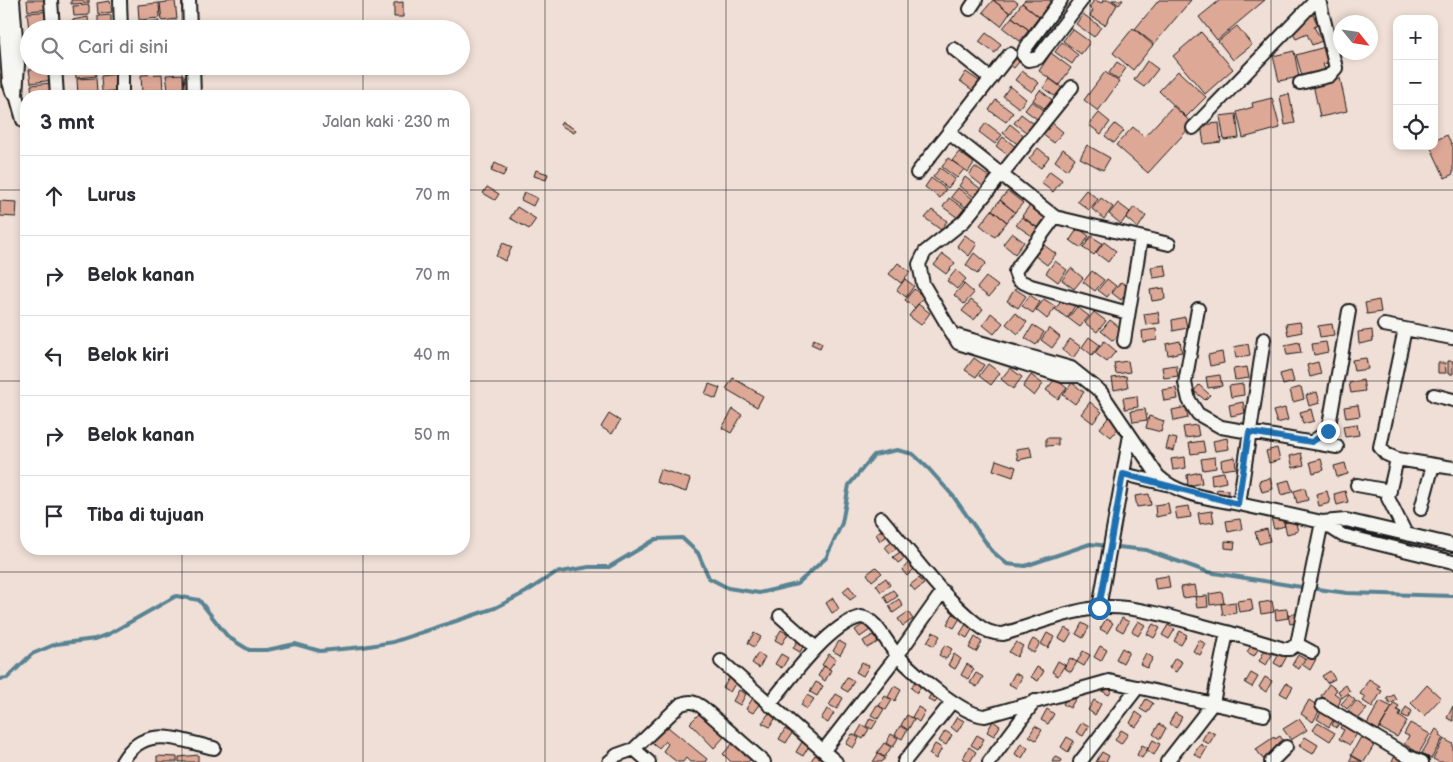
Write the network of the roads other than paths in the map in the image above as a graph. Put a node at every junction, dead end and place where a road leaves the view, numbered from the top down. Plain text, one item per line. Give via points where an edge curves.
1 (3, 0) edge
2 (13, 0) edge
3 (51, 0) edge
4 (120, 0) edge
5 (189, 0) edge
6 (1061, 0) edge
7 (1082, 0) edge
8 (1318, 0) edge
9 (52, 20) edge
10 (121, 20) edge
11 (190, 20) edge
12 (954, 49) dead end
13 (1010, 54) dead end
14 (56, 75) edge
15 (122, 75) edge
16 (193, 75) edge
17 (991, 79) junction
18 (1300, 84) dead end
19 (1072, 87) dead end
20 (57, 90) edge
21 (122, 90) edge
22 (194, 90) edge
23 (11, 92) edge
24 (20, 113) edge
25 (1193, 128) dead end
26 (949, 133) junction
27 (917, 173) dead end
28 (1000, 174) junction
29 (1055, 217) junction
30 (1141, 238) junction
31 (1169, 244) dead end
32 (1198, 309) dead end
33 (1349, 312) dead end
34 (1128, 313) junction
35 (1384, 325) dead end
36 (1404, 329) junction
37 (1264, 338) dead end
38 (1452, 338) dead end
39 (1124, 342) dead end
40 (1434, 395) dead end
41 (1453, 400) edge
42 (1249, 432) junction
43 (1130, 435) junction
44 (1312, 442) junction
45 (1337, 447) dead end
46 (1397, 459) junction
47 (1433, 465) junction
48 (1453, 468) edge
49 (1123, 474) junction
50 (1166, 484) junction
51 (1357, 485) dead end
52 (1390, 491) junction
53 (1238, 504) junction
54 (1421, 509) dead end
55 (882, 518) dead end
56 (1322, 522) junction
57 (1406, 534) junction
58 (1453, 545) edge
59 (1453, 562) edge
60 (943, 591) junction
61 (1099, 608) junction
62 (780, 616) dead end
63 (1227, 632) junction
64 (1297, 644) junction
65 (816, 648) junction
66 (1312, 652) dead end
67 (898, 656) junction
68 (721, 662) dead end
69 (1138, 687) junction
70 (952, 702) junction
71 (1035, 702) junction
72 (1214, 704) junction
73 (769, 705) junction
74 (1322, 705) dead end
75 (1264, 714) dead end
76 (1286, 747) dead end
77 (214, 748) dead end
78 (634, 749) junction
79 (824, 750) junction
80 (122, 762) edge
81 (609, 762) edge
82 (649, 762) edge
83 (764, 762) edge
84 (836, 762) edge
85 (904, 762) edge
86 (989, 762) edge
87 (1080, 762) edge
88 (1167, 762) edge
89 (1271, 762) edge
90 (1422, 762) edge

1 - 23 street
2 - 23 street via 18,64
3 - 9 street
4 - 10 street
5 - 11 street
6 - 7 street via 1025,48 1023,55 1028,60 1038,58
8 - 18 street via 1336,68 1329,76
8 - 25 street
12 - 17 street
13 - 17 street
14 - 20 street
15 - 21 street
16 - 22 street
17 - 26 street
19 - 28 street
23 - 24 street
26 - 27 street
26 - 28 street
28 - 29 street
28 - 43 street via 964,221 920,259 923,284 955,341 1063,376 1079,376 1101,392
29 - 30 street
29 - 34 street via 1015,272 1018,280
30 - 31 street
30 - 34 street
32 - 42 street via 1186,371 1186,392 1204,419 1221,427
33 - 44 street via 1328,431
34 - 39 street
35 - 36 street
36 - 38 street
36 - 46 street via 1380,448
37 - 42 street
40 - 41 street
42 - 44 street
42 - 53 street
43 - 49 street
43 - 50 street
44 - 45 street
46 - 47 street
46 - 52 street
47 - 48 street
47 - 54 street
49 - 50 street
49 - 61 street
50 - 53 street via 1178,490
51 - 52 street
52 - 57 street via 1388,498
53 - 56 street
55 - 60 street
56 - 57 street via 1346,520
56 - 59 street via 1342,535
56 - 64 street
57 - 58 street
60 - 61 street via 978,625 995,634
60 - 67 street
61 - 63 street via 1131,609
62 - 65 street
63 - 64 street via 1284,649
63 - 72 street
64 - 66 street
65 - 67 street via 860,616 869,620
65 - 73 street
67 - 70 street
67 - 79 street
68 - 73 street
69 - 71 street via 1118,682 1098,683
69 - 72 street
69 - 87 street
70 - 71 street via 970,714 985,716
70 - 85 street
71 - 86 street
72 - 75 street
72 - 88 street
73 - 79 street
74 - 90 street
76 - 89 street
77 - 80 street via 172,738 146,738 137,742
78 - 81 street
78 - 82 street
78 - 83 street via 681,704 696,702
79 - 84 street

